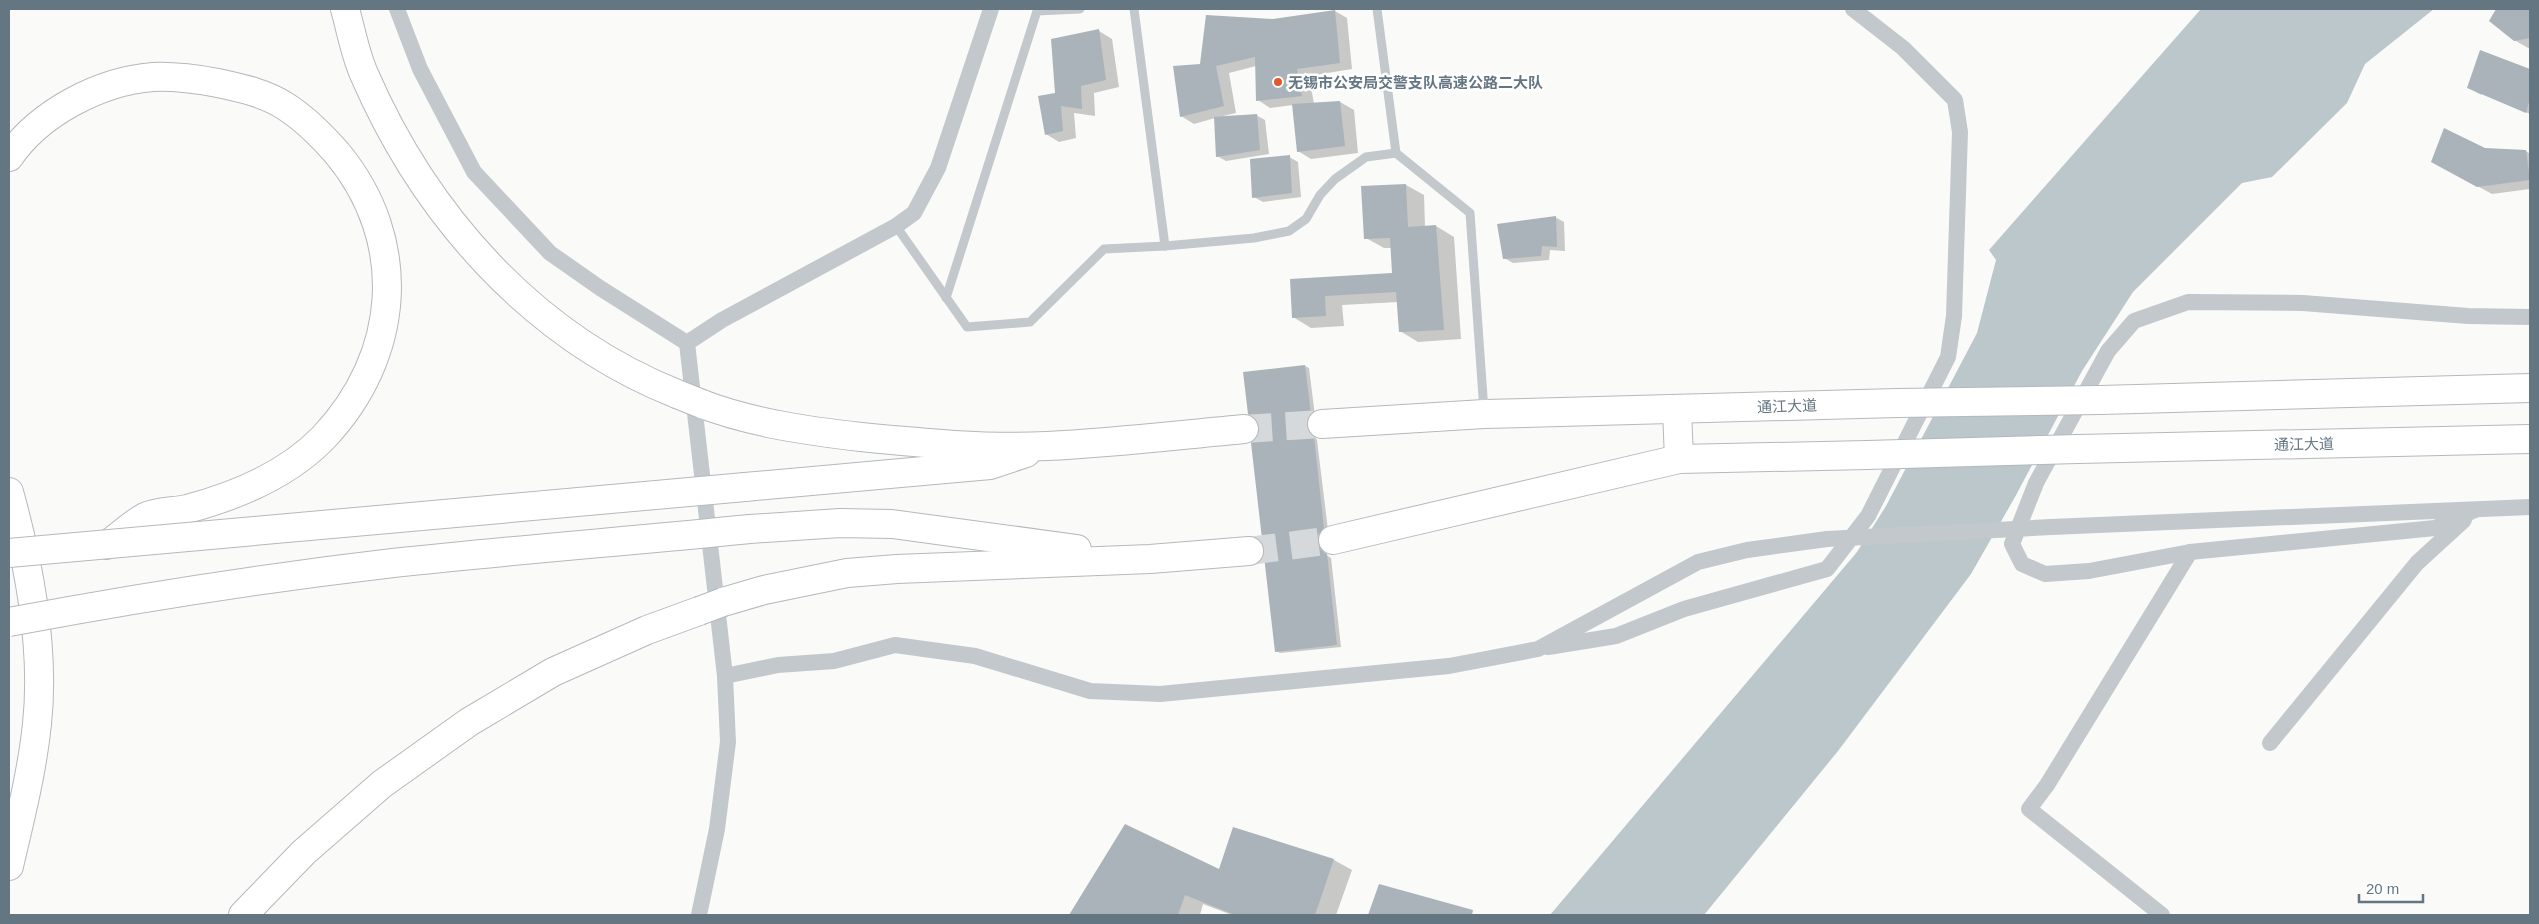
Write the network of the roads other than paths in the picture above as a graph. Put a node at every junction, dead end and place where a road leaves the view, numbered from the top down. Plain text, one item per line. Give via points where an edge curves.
1 (345, 9) edge
2 (397, 9) edge
3 (991, 9) edge
4 (1080, 9) edge
5 (1134, 9) edge
6 (1377, 9) edge
7 (1853, 9) edge
8 (1396, 152) junction
9 (9, 157) edge
10 (896, 226) junction
11 (1165, 246) junction
12 (946, 298) junction
13 (2530, 317) edge
14 (687, 343) junction
15 (2530, 388) edge
16 (1677, 410) junction
17 (1484, 414) junction
18 (1322, 424) tunnel mouth
19 (1244, 429) tunnel mouth
20 (2530, 439) edge
21 (1046, 446) junction
22 (1679, 459) junction
23 (9, 492) edge
24 (2530, 507) edge
25 (2475, 510) junction
26 (1333, 540) tunnel mouth
27 (107, 545) junction
28 (1249, 551) tunnel mouth
29 (2190, 552) junction
30 (9, 553) edge
31 (1150, 559) junction
32 (9, 622) edge
33 (1538, 649) junction
34 (725, 676) junction
35 (2270, 743) dead end
36 (9, 866) edge
37 (243, 915) edge
38 (698, 915) edge
39 (2162, 915) edge

1 - 21 highway, bridge via 363,72 400,149 454,228 512,289 584,345 655,385 702,404 778,425 906,441
2 - 14 street via 420,69 474,172 550,253
3 - 10 street via 938,168 914,213
4 - 12 lane via 1037,11
5 - 11 lane
6 - 8 lane
7 - 33 street via 1903,48 1956,100 1960,141 1954,316 1948,357 1868,516 1826,569 1684,608 1616,636
8 - 11 lane via 1366,157 1335,179 1320,195 1306,219 1289,232
8 - 17 lane via 1470,213
9 - 27 highway via 42,122 80,98 114,84 152,77 188,78 247,89 285,106 323,137 355,174 371,204 385,254 388,284 378,349 363,385 346,412 321,440 290,465 257,485 194,506 147,516
10 - 12 lane
10 - 14 street via 722,320
11 - 12 lane via 1104,249 1030,322 967,328
13 - 29 street via 2468,316 2303,303 2188,302 2134,321 2103,360 2036,483 2012,544 2022,564 2045,574 2089,571
14 - 34 street
15 - 16 highway, 通江大道, bridge
16 - 17 highway, 通江大道
16 - 22 highway
17 - 18 highway, 通江大道
19 - 21 highway
20 - 22 highway, 通江大道, bridge
21 - 27 highway, bridge via 990,465
22 - 26 highway
23 - 36 highway via 28,568 38,654 37,723 26,797
24 - 25 street
25 - 29 street via 2435,528
25 - 33 street, bridge via 1826,539 1747,550 1698,562
25 - 35 street via 2417,563
27 - 30 highway, bridge
28 - 31 highway
29 - 39 street via 2048,785 2029,809
31 - 32 highway, bridge via 892,524 840,523 394,563 126,600
31 - 37 highway via 847,573 764,590 647,630 553,672 469,722 382,784 304,852
33 - 34 street via 1449,666 1160,694 1090,691 975,656 895,645 834,661 778,665
34 - 38 street via 728,742 716,829

